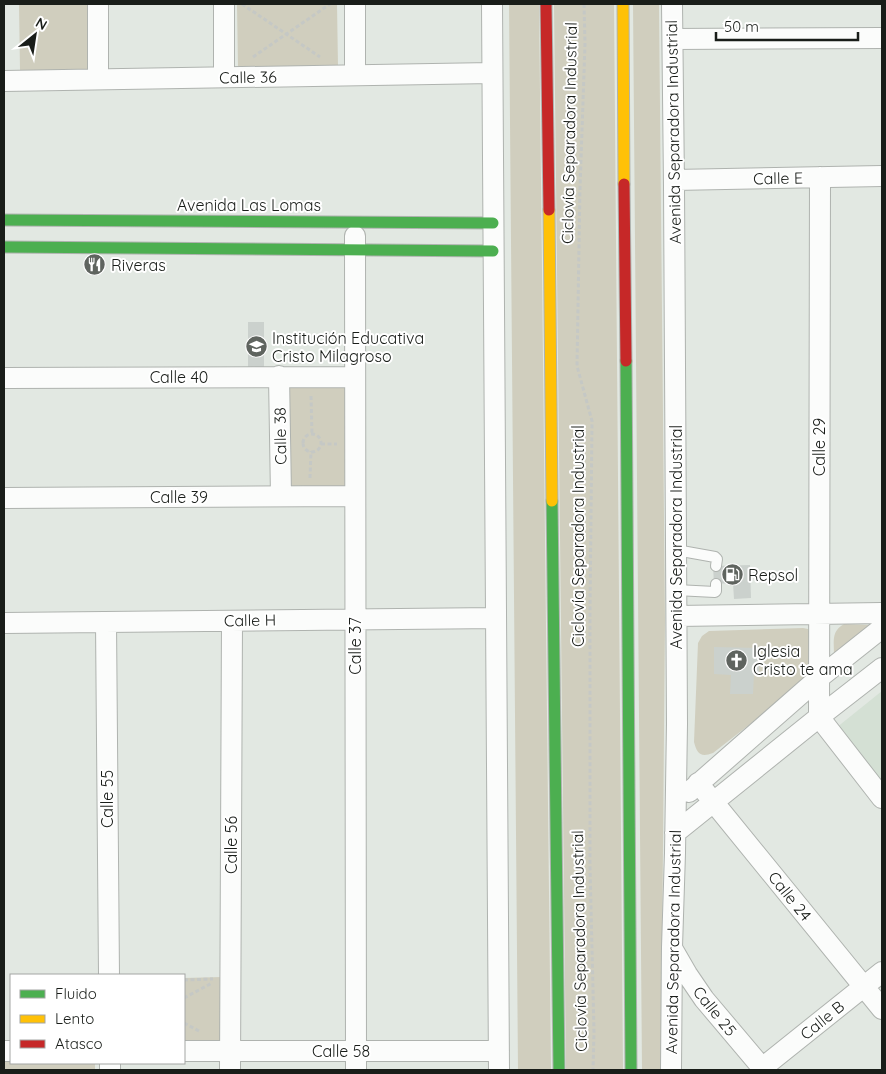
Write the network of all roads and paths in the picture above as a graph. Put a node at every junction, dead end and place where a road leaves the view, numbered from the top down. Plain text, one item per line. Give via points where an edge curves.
1 (98, 4) edge
2 (224, 4) edge
3 (241, 4) edge
4 (330, 4) edge
5 (355, 4) edge
6 (492, 4) edge
7 (546, 4) edge
8 (584, 4) edge
9 (623, 4) edge
10 (672, 4) edge
11 (286, 34) junction
12 (882, 38) edge
13 (673, 39) junction
14 (492, 73) junction
15 (351, 75) junction
16 (224, 77) junction
17 (98, 79) junction
18 (4, 81) edge
19 (882, 176) edge
20 (820, 177) junction
21 (674, 180) junction
22 (4, 220) edge
23 (355, 222) junction
24 (493, 223) junction
25 (4, 247) edge
26 (355, 250) junction
27 (493, 251) junction
28 (280, 376) junction
29 (355, 377) junction
30 (4, 378) edge
31 (311, 388) dead end
32 (312, 434) junction
33 (321, 444) junction
34 (339, 444) dead end
35 (311, 451) junction
36 (281, 496) junction
37 (310, 496) junction
38 (355, 496) junction
39 (4, 498) edge
40 (676, 550) junction
41 (716, 566) dead end
42 (716, 584) dead end
43 (676, 590) junction
44 (882, 613) edge
45 (819, 614) junction
46 (677, 616) junction
47 (496, 618) junction
48 (355, 620) junction
49 (232, 621) junction
50 (106, 622) junction
51 (4, 623) edge
52 (882, 628) edge
53 (882, 668) edge
54 (819, 678) junction
55 (819, 717) junction
56 (698, 783) junction
57 (882, 798) edge
58 (714, 802) junction
59 (676, 803) junction
60 (675, 833) junction
61 (672, 947) junction
62 (882, 972) edge
63 (109, 974) edge
64 (231, 980) junction
65 (864, 986) junction
66 (185, 997) edge
67 (882, 1009) edge
68 (185, 1051) edge
69 (230, 1061) edge
70 (356, 1061) edge
71 (499, 1061) edge
72 (763, 1069) edge
73 (559, 1070) edge
74 (594, 1070) edge
75 (631, 1070) edge
76 (670, 1070) edge

1 - 17 street
2 - 16 street
3 - 11 path
4 - 11 path
5 - 15 street
6 - 14 street
7 - 73 main road
8 - 74 path, Ciclovía Separadora Industrial via 577,366 592,421 590,867
9 - 75 main road
10 - 13 street, Avenida Separadora Industrial
11 - 15 path
11 - 16 path
12 - 13 street
13 - 21 street, Avenida Separadora Industrial
14 - 15 street, Calle 36
14 - 24 street
15 - 16 street, Calle 36
16 - 17 street, Calle 36
17 - 18 street, Calle 36
19 - 20 street, Calle E
20 - 21 street, Calle E
20 - 45 street, Calle 29
21 - 40 street, Avenida Separadora Industrial
22 - 23 main road, Avenida Las Lomas
23 - 24 main road, Avenida Las Lomas
23 - 26 street, Calle 37
24 - 27 street
25 - 26 main road
26 - 27 main road
26 - 29 street, Calle 37
27 - 47 street
28 - 29 street, Calle 40
28 - 30 street, Calle 40
28 - 36 street, Calle 38
29 - 38 street, Calle 37
31 - 32 path
32 - 33 path
32 - 35 path via 304,441 304,446
33 - 34 path
33 - 35 path
35 - 37 path
36 - 37 street, Calle 39
36 - 39 street, Calle 39
37 - 38 street, Calle 39
38 - 48 street, Calle 37
40 - 41 lane via 715,557
40 - 43 street, Avenida Separadora Industrial
42 - 43 lane via 715,592
43 - 46 street, Avenida Separadora Industrial
44 - 45 street
45 - 46 street
45 - 54 street, Calle 29
46 - 59 street, Avenida Separadora Industrial
47 - 48 street, Calle H
47 - 71 street
48 - 49 street, Calle H
48 - 70 street, Calle 37
49 - 50 street, Calle H
49 - 64 street, Calle 56
50 - 51 street, Calle H
50 - 63 street, Calle 55
52 - 54 street
53 - 55 street
54 - 55 street, Calle 29
54 - 56 street
55 - 57 street
55 - 58 street
56 - 58 street, Calle 24
56 - 59 street
58 - 60 street
58 - 65 street, Calle 24
59 - 60 street, Avenida Separadora Industrial
60 - 61 street, Avenida Separadora Industrial
61 - 72 street, Calle 25 via 704,999
61 - 76 street, Avenida Separadora Industrial
62 - 65 street, Calle B
64 - 66 path via 219,979
64 - 69 street, Calle 56
65 - 67 street, Calle 24
65 - 72 street, Calle B
68 - 69 street, Calle 58
69 - 70 street, Calle 58
70 - 71 street, Calle 58

